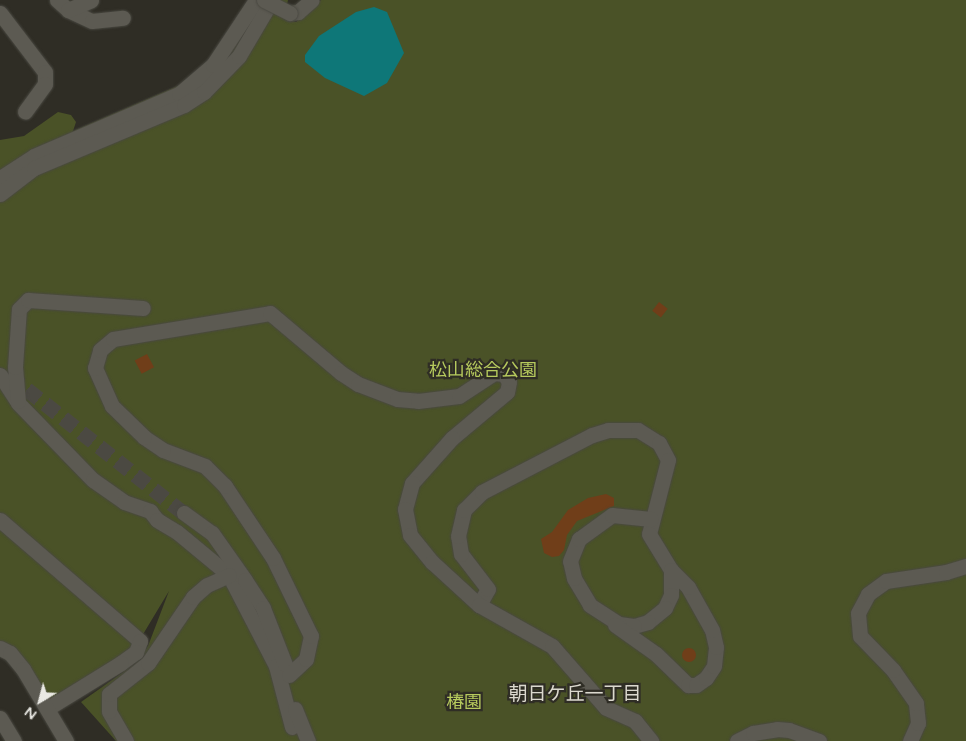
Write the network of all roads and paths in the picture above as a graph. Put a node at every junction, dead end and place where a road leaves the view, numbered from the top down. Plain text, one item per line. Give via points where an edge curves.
1 (91, 0) edge
2 (256, 0) edge
3 (264, 0) edge
4 (272, 0) edge
5 (312, 0) edge
6 (62, 5) edge
7 (0, 13) edge
8 (123, 18) dead end
9 (25, 112) dead end
10 (0, 178) edge
11 (0, 194) edge
12 (143, 308) dead end
13 (0, 375) edge
14 (18, 403) junction
15 (184, 513) tunnel mouth
16 (0, 520) edge
17 (651, 520) junction
18 (966, 566) edge
19 (671, 570) junction
20 (229, 575) junction
21 (478, 605) junction
22 (606, 618) junction
23 (0, 648) edge
24 (290, 675) junction
25 (48, 708) junction
26 (0, 719) edge
27 (292, 727) dead end
28 (14, 741) edge
29 (66, 741) edge
30 (126, 741) edge
31 (308, 741) edge
32 (651, 741) edge
33 (737, 741) edge
34 (819, 741) edge
35 (910, 741) edge

1 - 6 street
2 - 10 street via 213,65 179,94 34,156
3 - 5 street, bridge via 290,14 298,12
4 - 11 street via 239,56 204,92 184,106 34,168
6 - 8 street via 92,21
7 - 9 street via 45,72 45,84
12 - 14 street via 28,300 19,309 15,367
13 - 14 street
14 - 20 street via 93,480 124,502 150,511 157,520 177,532
15 - 24 street via 212,533 245,580 263,608
16 - 25 street via 140,641 136,652 121,663
17 - 19 street via 649,534 653,545
17 - 21 street via 669,466 659,443 644,432 632,429 608,430 592,435 482,492 464,510 458,536 461,554 488,589
17 - 22 street via 612,515 579,539 570,561 574,578 590,605
18 - 35 street via 886,581 868,594 858,613 860,636 898,677 916,703 918,723
19 - 22 street via 672,595 654,618 634,626
19 - 22 street via 688,587 712,630 716,647 714,666 706,678 696,685 688,685 651,650
20 - 27 street via 276,666
20 - 30 street via 207,585 193,597 148,663 108,694 109,711
21 - 24 street via 415,543 407,527 406,500 417,475 446,444 507,392 509,382 506,375 494,373 459,396 418,401 397,398 358,384 341,373 270,312 185,322 113,339 96,359 97,376 112,406 138,432 163,450 204,466 225,486 273,558 311,636 306,659
21 - 32 street via 552,646 606,708 635,721
23 - 25 street via 10,653 23,668
24 - 31 street via 296,715
25 - 29 street
26 - 28 street
33 - 34 street via 753,733 777,729

